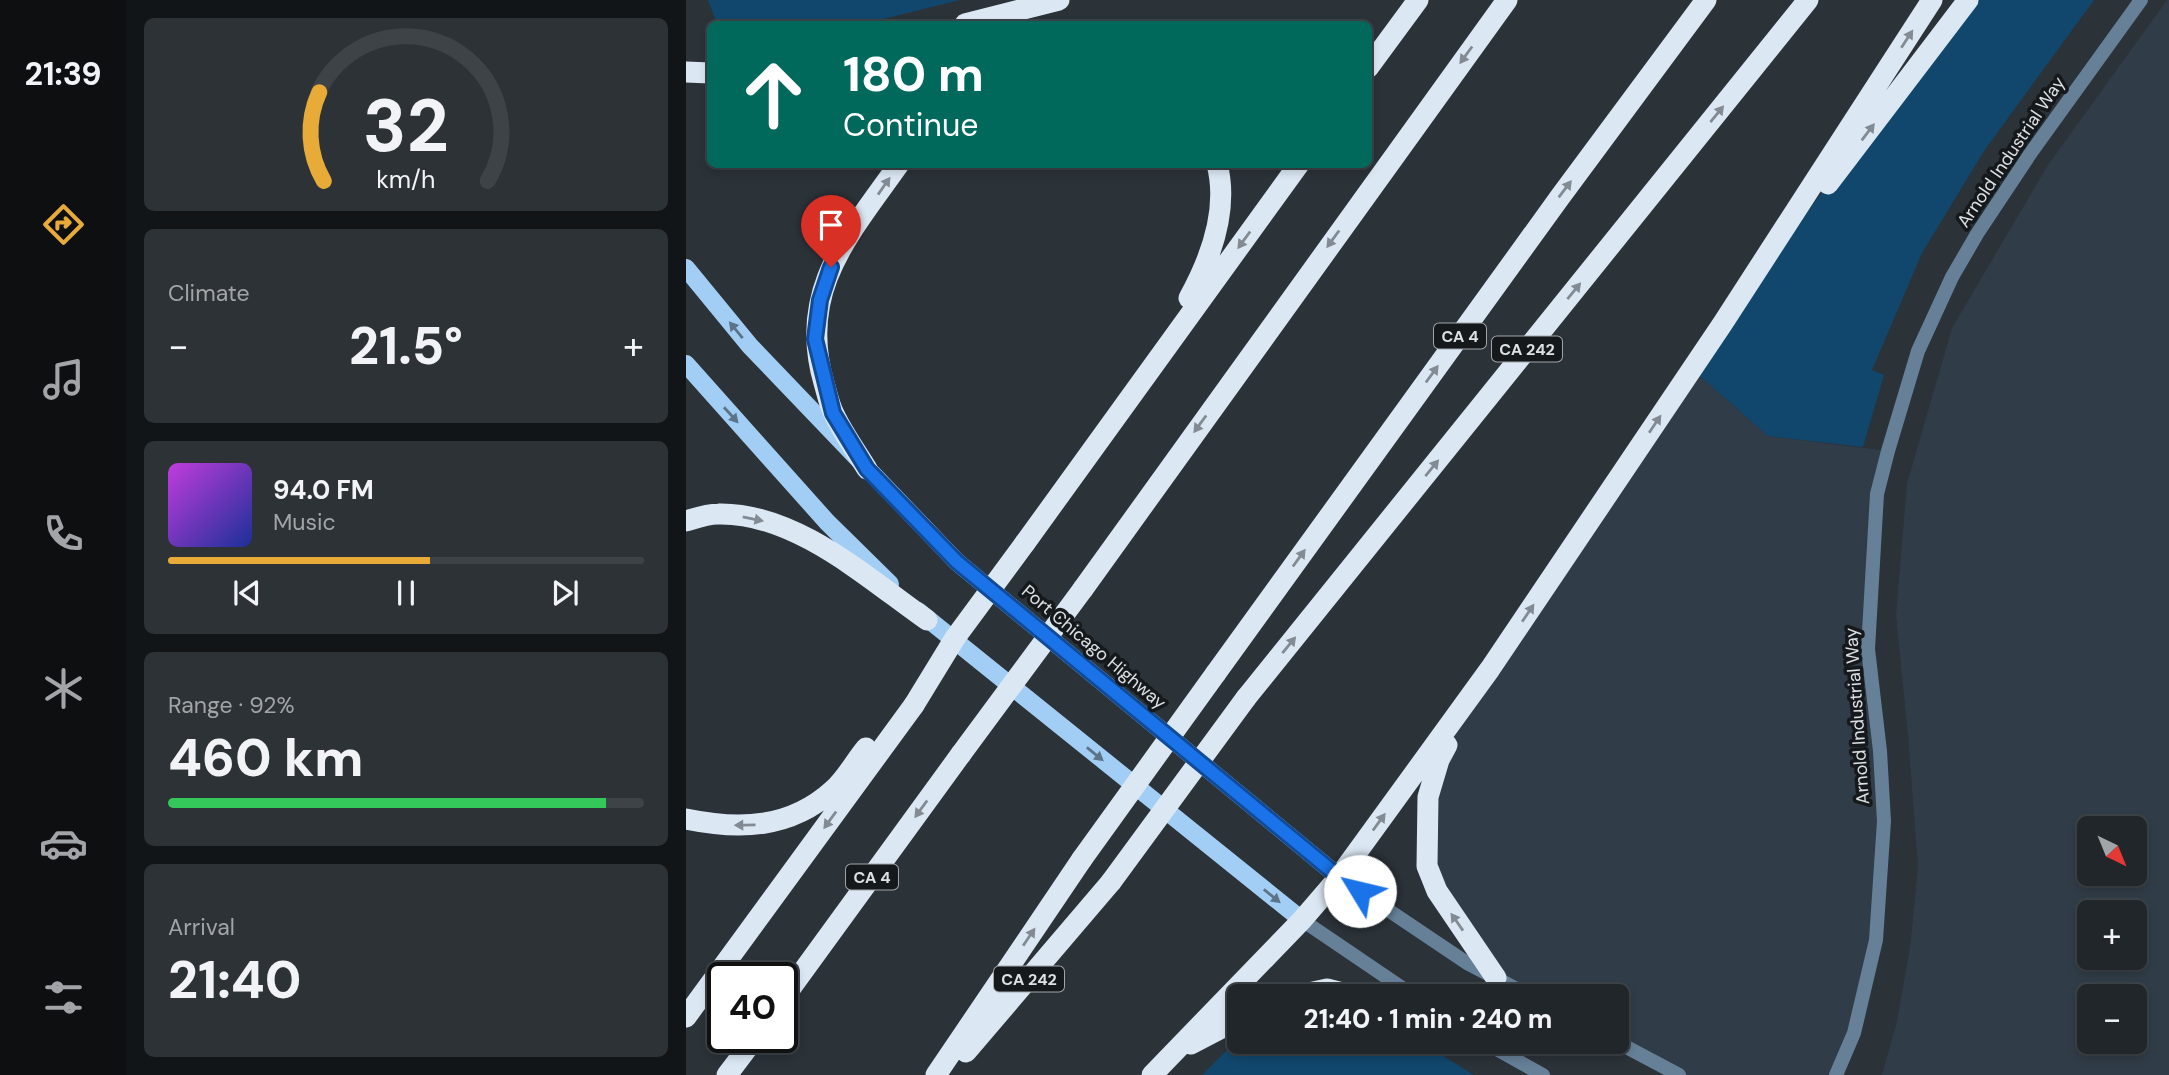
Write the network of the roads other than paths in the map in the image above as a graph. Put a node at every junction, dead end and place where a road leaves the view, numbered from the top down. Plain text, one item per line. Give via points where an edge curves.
1 (1059, 0) edge
2 (1418, 0) edge
3 (1507, 0) edge
4 (1706, 0) edge
5 (1808, 0) edge
6 (1933, 0) edge
7 (1968, 0) edge
8 (2141, 0) edge
9 (977, 21) edge
10 (1372, 63) edge
11 (686, 72) edge
12 (707, 73) edge
13 (896, 168) edge
14 (1217, 168) edge
15 (1296, 168) edge
16 (686, 268) edge
17 (1723, 323) junction
18 (686, 364) edge
19 (1145, 376) junction
20 (867, 469) junction
21 (686, 521) edge
22 (927, 620) junction
23 (1490, 669) junction
24 (910, 701) junction
25 (686, 819) edge
26 (1339, 877) junction
27 (1302, 920) junction
28 (798, 978) edge
29 (1496, 978) junction
30 (1396, 984) edge
31 (1507, 984) edge
32 (686, 1017) edge
33 (1227, 1025) edge
34 (1629, 1048) edge
35 (744, 1053) edge
36 (1173, 1053) junction
37 (1505, 1054) edge
38 (727, 1075) edge
39 (936, 1075) edge
40 (946, 1075) edge
41 (1152, 1075) edge
42 (1543, 1075) edge
43 (1679, 1075) edge
44 (1836, 1075) edge

1 - 9 highway
2 - 10 highway
3 -> 28 highway, CA 4, bridge
39 -> 4 highway, CA 4, bridge via 1082,859
40 -> 5 highway, CA 242, bridge via 1111,882 1246,698
17 -> 6 highway
17 -> 7 highway
8 - 44 street, Arnold Industrial Way via 2030,154 1952,277 1918,351 1888,451 1877,494 1868,649 1884,821 1876,940 1854,1033
11 - 12 highway
20 -> 13 highway via 833,413 815,339 820,300 831,267
14 - 19 highway via 1221,210 1213,247
15 -> 19 highway
20 -> 16 main road, Port Chicago Highway via 750,346
23 -> 17 highway
18 -> 22 main road via 827,522
19 - 24 highway, bridge
20 - 26 main road, Port Chicago Highway via 957,562
21 -> 22 highway via 717,514 753,517 787,527
22 -> 27 main road
26 -> 23 highway
29 -> 23 highway via 1437,891 1427,866 1428,797 1438,760
24 -> 25 highway via 834,790 796,814 748,826
24 -> 32 highway
26 - 27 highway
26 - 29 street, Port Chicago Highway
27 - 30 street
27 - 36 highway
29 - 31 street, Port Chicago Highway
33 - 36 highway
34 - 43 street
35 - 38 highway
36 - 41 highway
37 - 42 street

